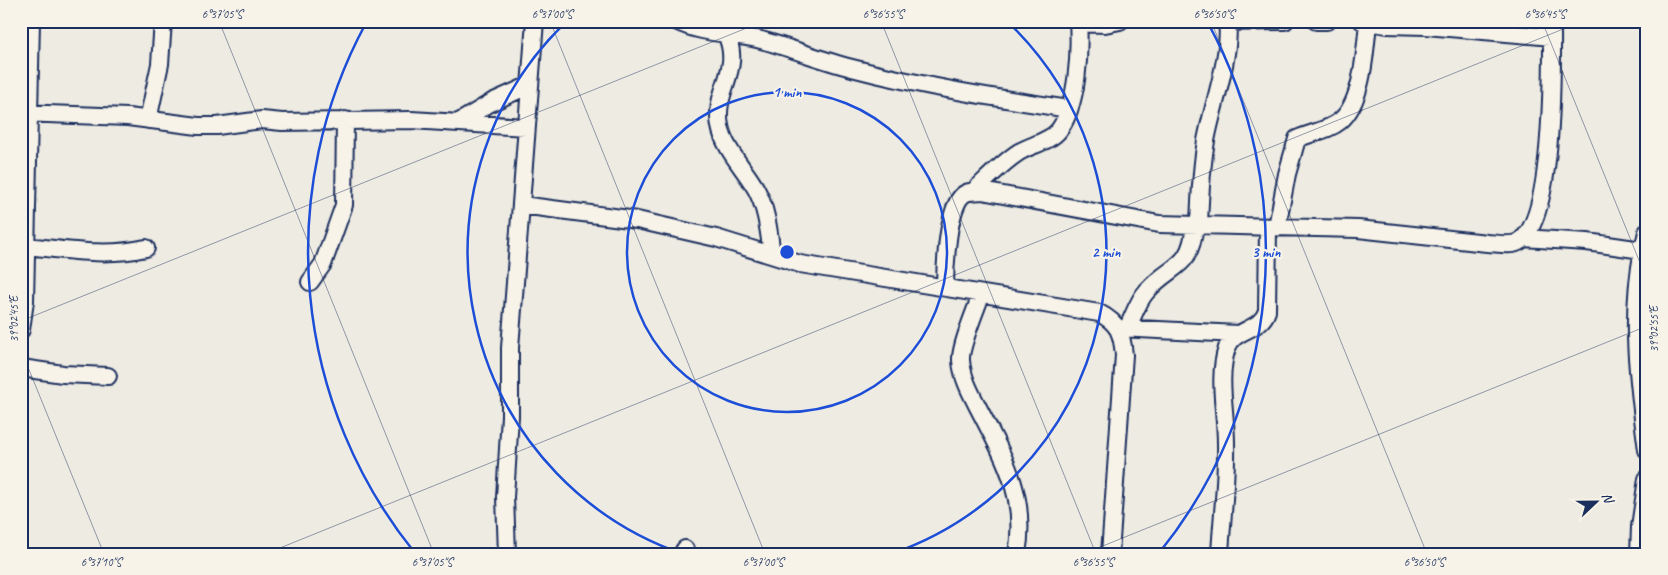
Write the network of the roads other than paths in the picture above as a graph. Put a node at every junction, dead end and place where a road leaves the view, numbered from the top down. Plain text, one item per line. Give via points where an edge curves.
1 (30, 21) edge
2 (162, 21) edge
3 (535, 21) edge
4 (676, 21) edge
5 (1285, 21) edge
6 (1316, 21) edge
7 (1327, 21) edge
8 (1079, 22) edge
9 (1112, 22) edge
10 (1227, 22) edge
11 (1365, 22) edge
12 (1452, 25) edge
13 (1552, 29) edge
14 (726, 34) junction
15 (1079, 50) junction
16 (530, 85) junction
17 (1069, 109) junction
18 (25, 113) edge
19 (148, 120) junction
20 (345, 120) junction
21 (459, 122) junction
22 (526, 127) junction
23 (973, 192) junction
24 (521, 205) junction
25 (1197, 225) junction
26 (1273, 227) junction
27 (1647, 232) edge
28 (1523, 238) junction
29 (26, 246) junction
30 (146, 248) dead end
31 (1642, 250) junction
32 (772, 255) junction
33 (310, 282) dead end
34 (945, 288) junction
35 (981, 295) junction
36 (1123, 328) junction
37 (21, 330) edge
38 (1238, 334) junction
39 (21, 368) edge
40 (108, 376) dead end
41 (1647, 450) edge
42 (1647, 479) edge
43 (507, 554) edge
44 (1017, 554) edge
45 (1110, 554) edge
46 (1220, 554) edge
47 (1639, 554) edge

1 - 18 street
2 - 19 street via 160,64
3 - 16 street
4 - 14 street via 700,30
5 - 10 street
6 - 7 street
8 - 9 street
8 - 15 street
9 - 15 street
10 - 25 street via 1224,60 1206,141
11 - 12 street
11 - 26 street via 1356,97 1339,122 1297,139
12 - 13 street
13 - 28 street via 1551,119 1542,194 1533,224
14 - 17 street via 757,39 851,68 914,83
14 - 32 street via 732,48 732,62 719,105 720,126 756,190 766,217
15 - 17 street
16 - 21 street
16 - 22 street
17 - 23 street via 1059,131 1020,151
18 - 19 street
18 - 29 street
19 - 20 street via 217,126 246,121
20 - 21 street
20 - 33 street via 344,205 323,264
21 - 22 street
22 - 24 street
23 - 25 street via 982,191 1159,224
23 - 34 street via 966,193 956,202 945,266
24 - 32 street via 637,220
24 - 43 street via 510,348 505,497
25 - 26 street
25 - 36 street via 1189,253 1180,266 1146,291
26 - 28 street via 1358,229 1507,244
26 - 38 street via 1267,310 1257,326
27 - 31 street
28 - 31 street
29 - 30 street via 122,254
29 - 37 street
31 - 41 street via 1635,315 1638,388
32 - 34 street via 800,264
34 - 35 street
35 - 36 street via 1098,313
35 - 44 street via 960,359 966,382 1011,473 1020,508
36 - 38 street
36 - 45 street via 1124,355
38 - 46 street via 1231,341 1223,364 1226,443
39 - 40 street
42 - 47 street

